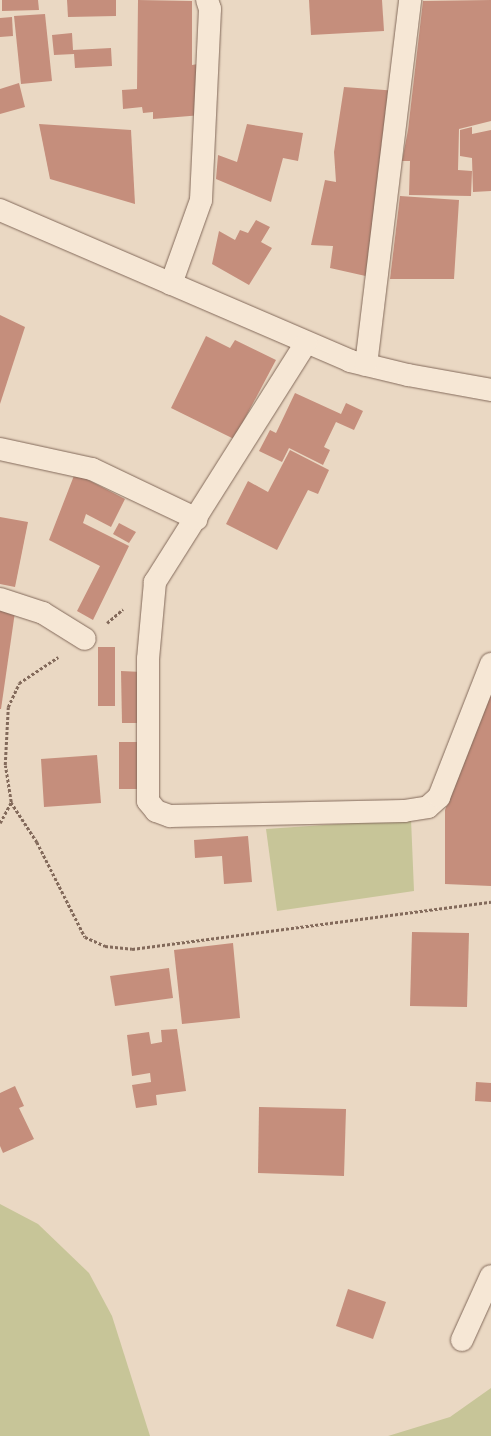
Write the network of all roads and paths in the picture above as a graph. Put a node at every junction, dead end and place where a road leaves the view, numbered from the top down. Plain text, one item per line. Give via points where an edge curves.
1 (207, 0) edge
2 (410, 0) edge
3 (0, 210) edge
4 (171, 284) junction
5 (306, 342) junction
6 (366, 365) junction
7 (491, 390) edge
8 (0, 449) edge
9 (197, 519) junction
10 (155, 582) junction
11 (0, 599) edge
12 (85, 639) junction
13 (491, 664) edge
14 (11, 802) junction
15 (0, 823) edge
16 (491, 902) edge
17 (491, 1276) edge
18 (462, 1340) dead end

1 - 4 street via 210,9 201,200
2 - 6 street
3 - 4 street
4 - 5 street
5 - 6 street
5 - 9 street
6 - 7 street
8 - 9 street via 92,469
9 - 10 street
10 - 12 path
10 - 13 street via 148,659 148,801 156,811 170,816 404,811 428,807 439,797
11 - 12 street via 44,613
12 - 14 path via 19,683 8,707 5,765
14 - 15 path
14 - 16 path via 37,842 85,937 105,946 132,948
17 - 18 street

